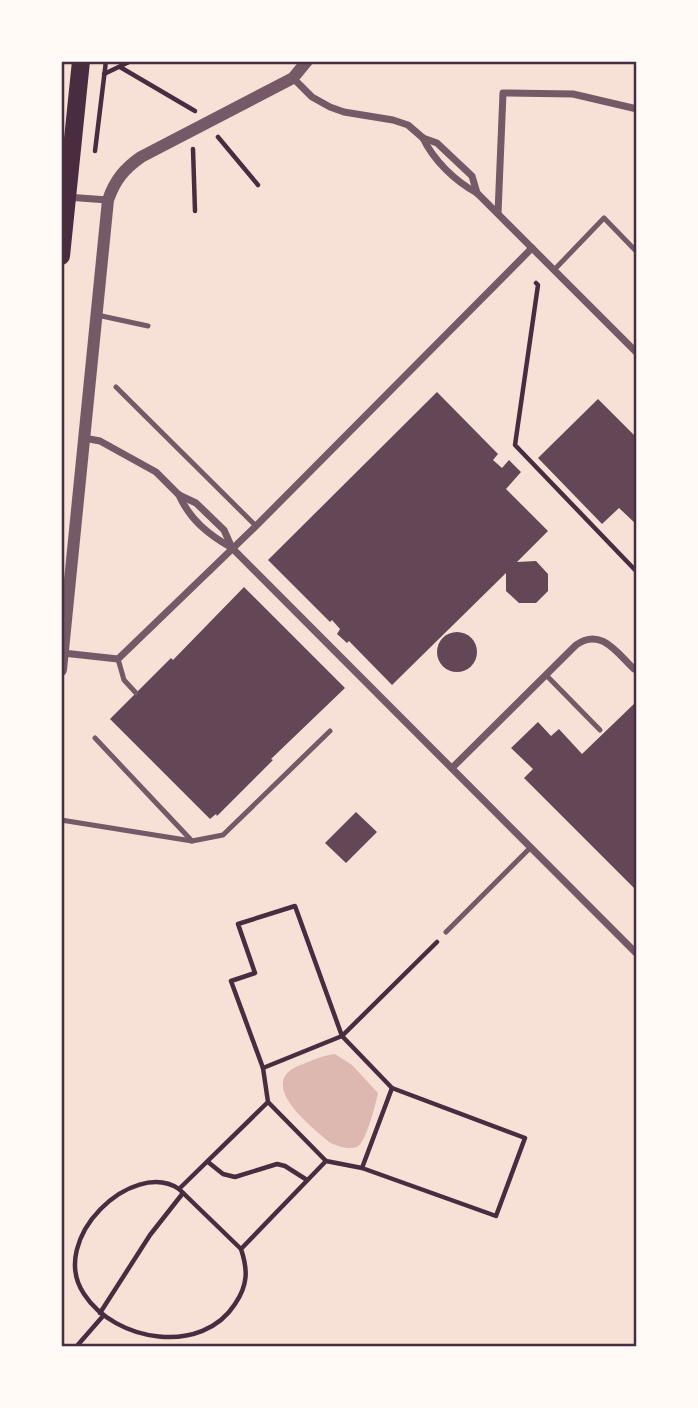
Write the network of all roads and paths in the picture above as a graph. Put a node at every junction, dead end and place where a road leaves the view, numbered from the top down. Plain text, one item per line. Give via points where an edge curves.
1 (81, 61) edge
2 (106, 61) edge
3 (307, 61) edge
4 (120, 67) dead end
5 (293, 78) junction
6 (637, 109) edge
7 (200, 116) dead end
8 (216, 133) dead end
9 (423, 138) junction
10 (193, 148) dead end
11 (95, 152) dead end
12 (258, 185) dead end
13 (477, 193) junction
14 (61, 197) edge
15 (108, 200) junction
16 (195, 211) dead end
17 (498, 213) junction
18 (532, 248) junction
19 (637, 252) edge
20 (61, 256) edge
21 (554, 270) junction
22 (536, 283) dead end
23 (97, 315) junction
24 (148, 326) dead end
25 (637, 353) edge
26 (116, 387) dead end
27 (84, 438) junction
28 (180, 495) junction
29 (256, 526) junction
30 (232, 548) junction
31 (637, 572) edge
32 (63, 653) junction
33 (118, 659) junction
34 (637, 666) edge
35 (61, 670) edge
36 (546, 676) junction
37 (136, 693) dead end
38 (600, 730) dead end
39 (330, 731) dead end
40 (95, 738) dead end
41 (453, 768) junction
42 (61, 820) edge
43 (192, 841) junction
44 (531, 847) junction
45 (446, 932) joint
46 (637, 954) edge
47 (342, 1036) junction
48 (263, 1068) junction
49 (392, 1088) junction
50 (268, 1102) junction
51 (208, 1161) junction
52 (327, 1161) junction
53 (362, 1168) junction
54 (307, 1181) junction
55 (181, 1191) junction
56 (241, 1249) junction
57 (102, 1314) junction
58 (76, 1347) edge

1 - 20 main road
2 - 11 path
3 - 5 street
4 - 7 path
5 - 9 street via 330,107 408,125
5 - 15 street via 141,157 117,178
6 - 17 street via 573,94 503,93
8 - 12 path
9 - 13 street via 429,152 462,185
9 - 13 street via 437,143 472,176
10 - 16 path
13 - 17 street
14 - 15 street
15 - 23 street
17 - 18 street
18 - 21 street
18 - 29 street
19 - 21 lane via 604,218
21 - 25 street
22 - 31 path via 515,445
23 - 24 lane
23 - 27 street
26 - 29 lane
27 - 28 street via 100,441 156,472
27 - 32 street
28 - 30 street via 187,511 215,539
28 - 30 street via 196,503 224,530
29 - 30 street
30 - 33 street
30 - 41 street
32 - 33 street
32 - 35 street
33 - 37 lane via 124,680
34 - 36 street via 634,669 608,645 592,638 576,645
36 - 38 lane
36 - 41 street
39 - 43 lane via 222,835
40 - 43 lane
41 - 44 street
42 - 43 lane
44 - 45 lane
44 - 46 street
45 - 47 path
47 - 48 path
47 - 48 path via 295,906 238,924 255,973 231,981
47 - 49 path
48 - 50 path
49 - 53 path
49 - 53 path via 525,1138 501,1203 496,1216
50 - 51 path
50 - 52 path
51 - 54 path via 223,1174 235,1177 276,1164
51 - 55 path
52 - 53 path
52 - 54 path
54 - 56 path
55 - 56 path
55 - 57 path
55 - 57 path via 168,1183 135,1187 103,1207 83,1230 75,1252 75,1274 84,1294
56 - 57 path via 247,1274 243,1292 224,1318 201,1333 181,1338 157,1335
57 - 58 path

